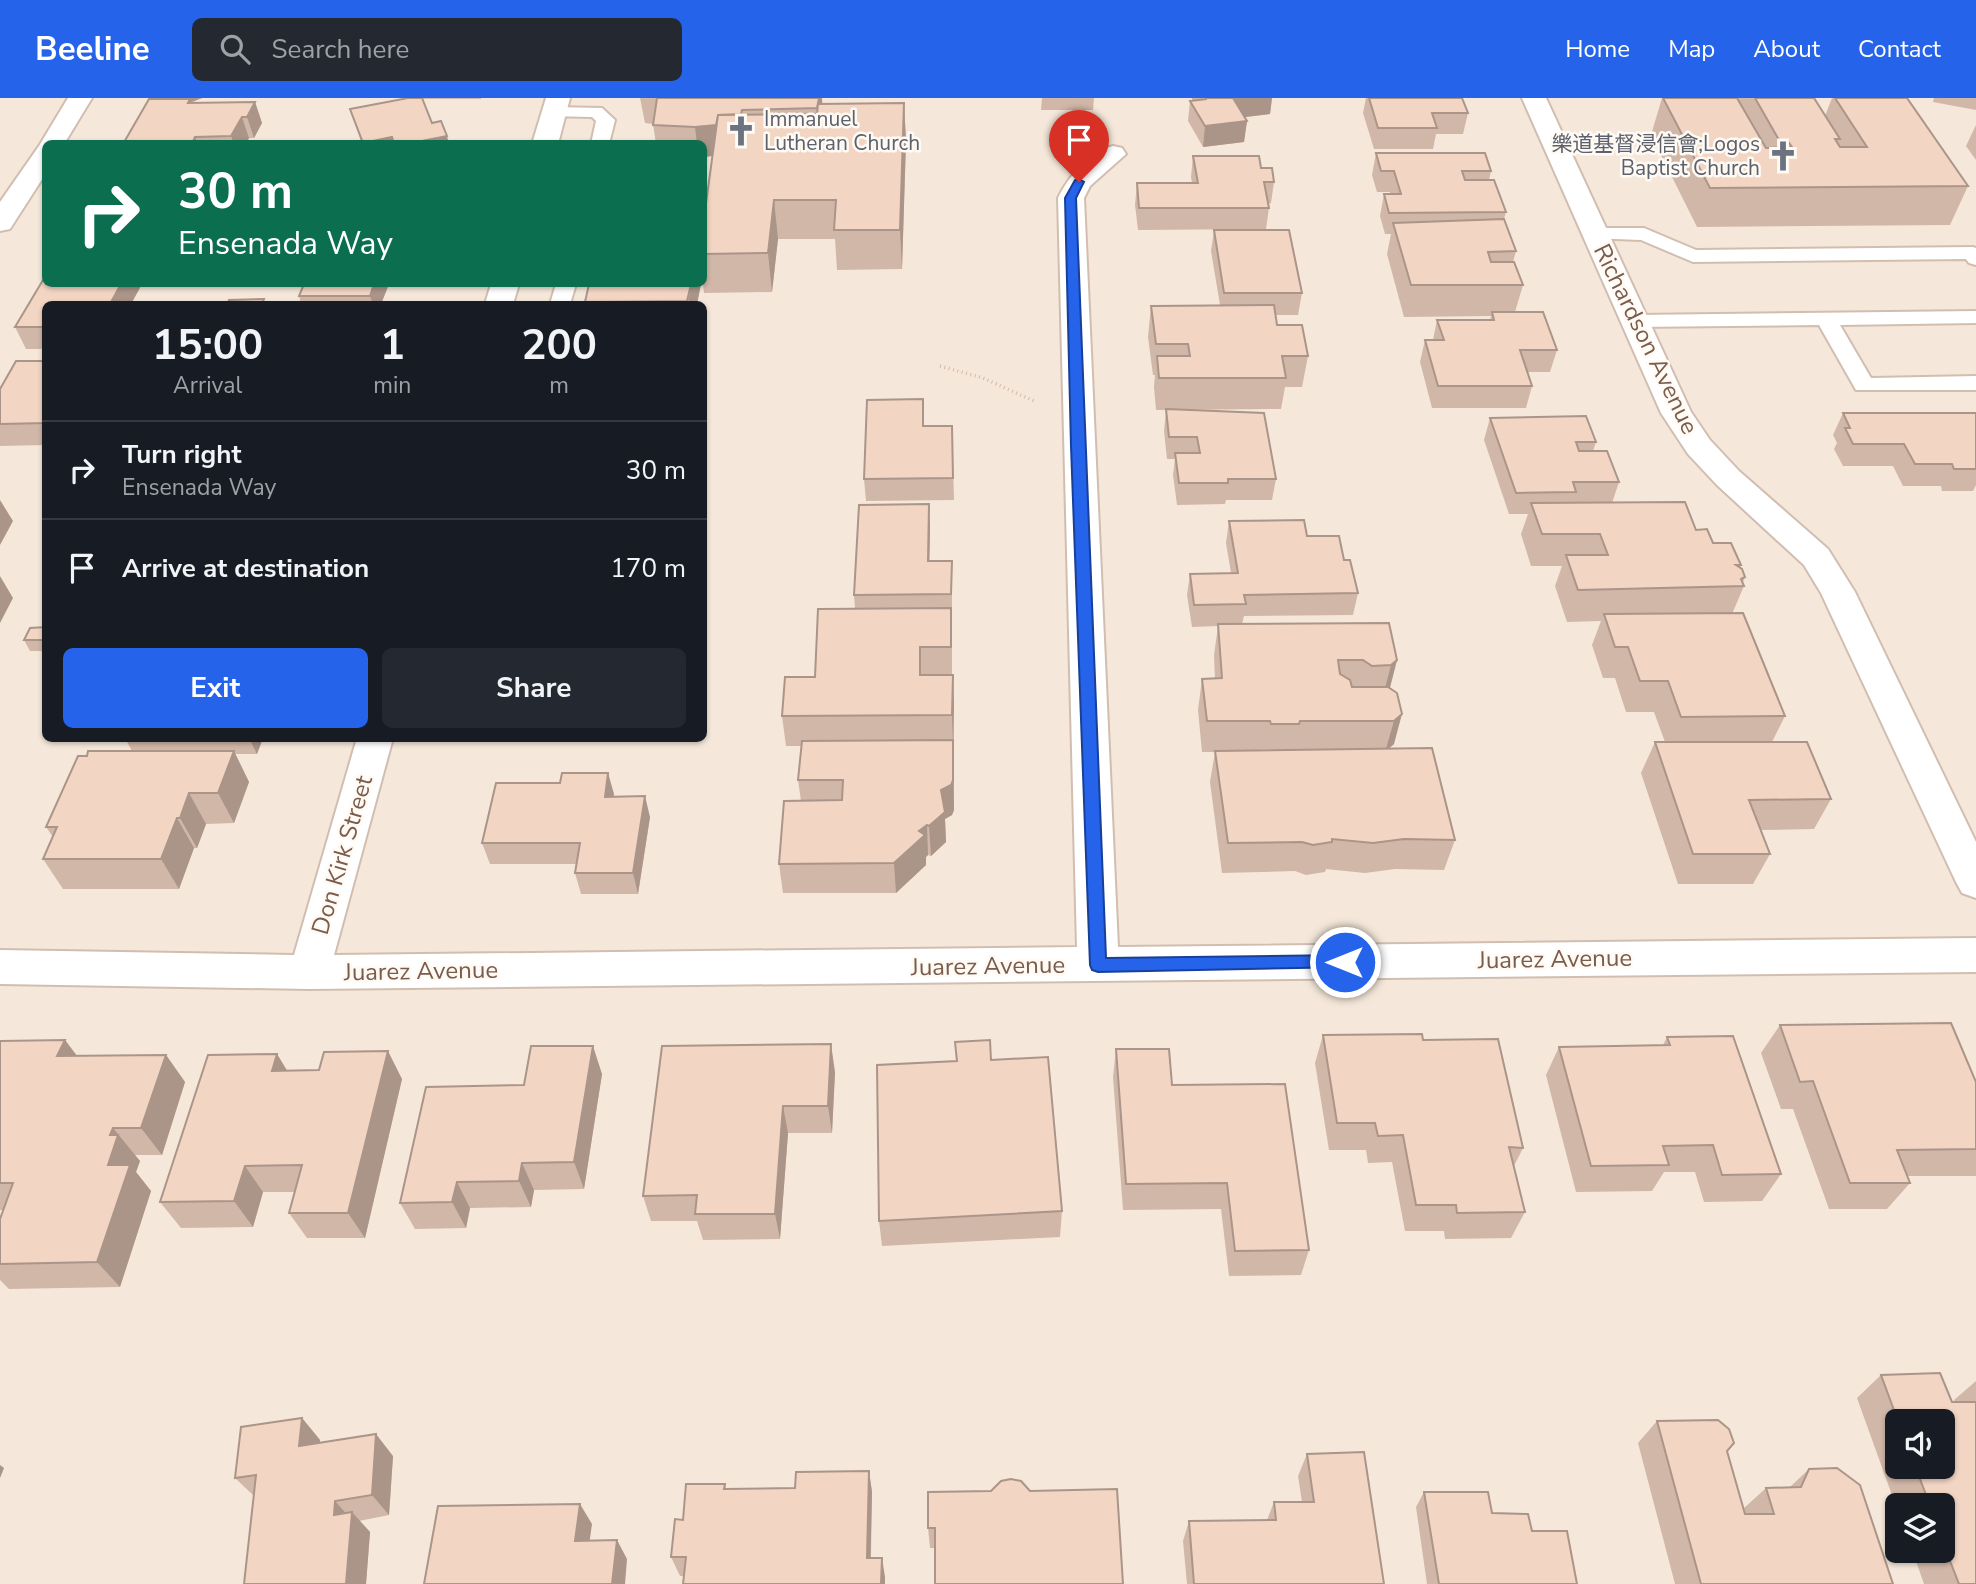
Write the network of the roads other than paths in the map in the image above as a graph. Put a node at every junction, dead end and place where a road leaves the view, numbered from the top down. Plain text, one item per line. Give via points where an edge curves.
1 (80, 98) edge
2 (1534, 98) edge
3 (556, 105) edge
4 (54, 140) edge
5 (546, 140) edge
6 (601, 140) edge
7 (1113, 154) dead end
8 (42, 158) edge
9 (0, 223) edge
10 (1595, 234) junction
11 (1976, 258) edge
12 (1976, 317) edge
13 (1826, 319) junction
14 (1634, 321) junction
15 (1976, 383) edge
16 (374, 742) edge
17 (1976, 882) edge
18 (1976, 954) edge
19 (1098, 965) junction
20 (0, 967) edge
21 (309, 972) junction

1 - 4 street
2 - 10 street, Richardson Avenue
3 - 5 street
3 - 6 lane via 596,112 606,120
7 - 19 street via 1079,182 1070,198
8 - 9 street
10 - 11 lane via 1644,234 1693,256 1973,253
10 - 14 street, Richardson Avenue
12 - 13 lane
13 - 14 lane
13 - 15 lane via 1864,384
14 - 17 street, Richardson Avenue via 1676,413 1699,447 1807,548 1838,592
16 - 21 street, Don Kirk Street
18 - 19 street, Juarez Avenue
19 - 21 street, Juarez Avenue
20 - 21 street, Juarez Avenue

